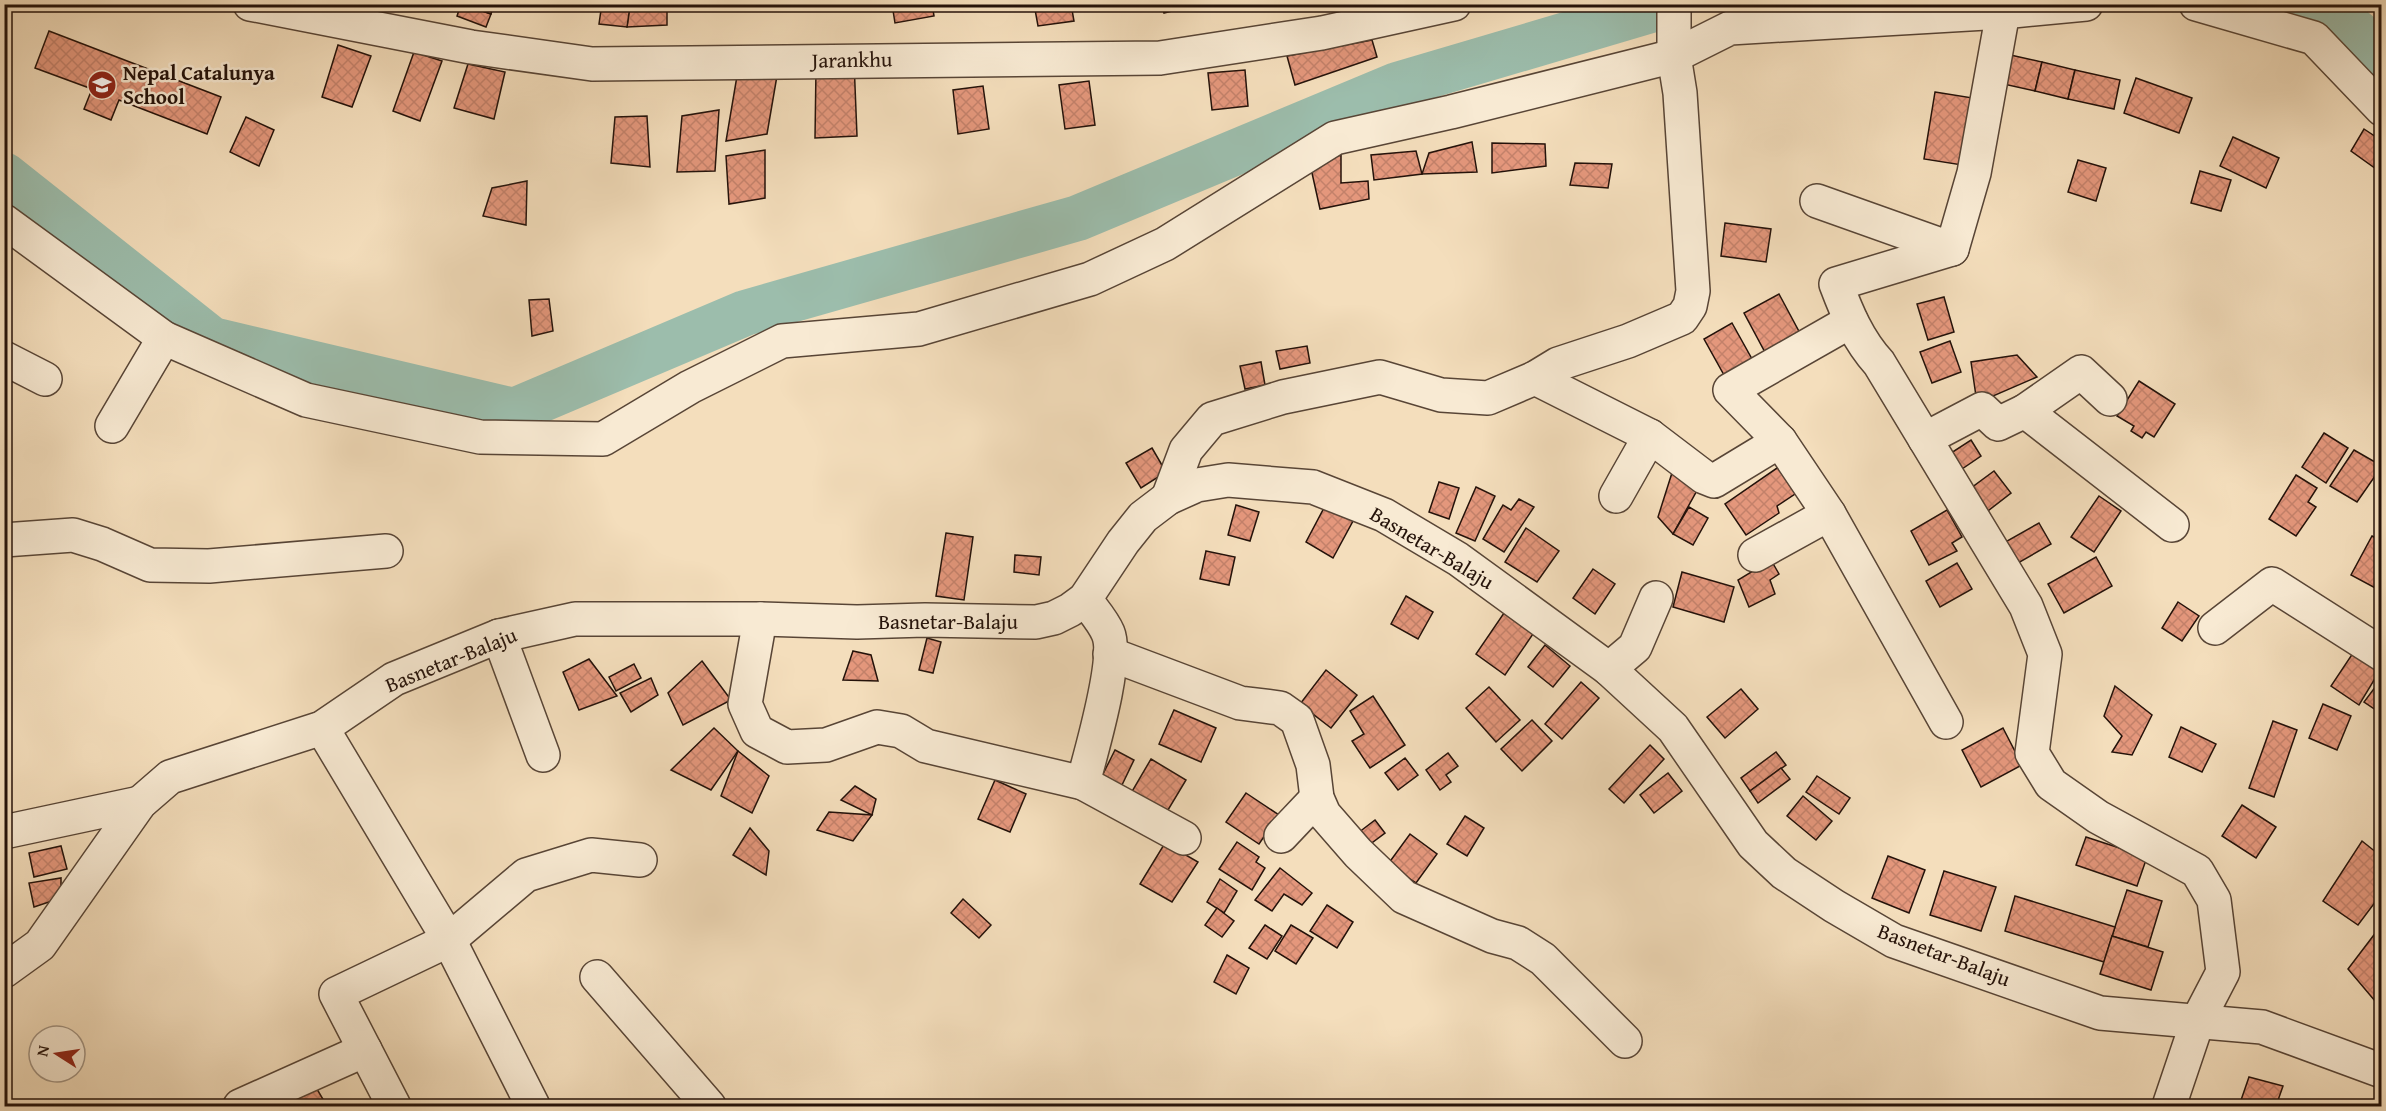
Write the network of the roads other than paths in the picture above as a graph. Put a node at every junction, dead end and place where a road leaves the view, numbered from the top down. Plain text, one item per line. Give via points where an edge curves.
1 (250, 4) edge
2 (1454, 4) edge
3 (2086, 4) edge
4 (2196, 4) edge
5 (2003, 12) junction
6 (1674, 30) edge
7 (2382, 109) edge
8 (1817, 201) dead end
9 (4, 221) edge
10 (1952, 249) junction
11 (1851, 321) junction
12 (164, 338) junction
13 (4, 357) edge
14 (1535, 378) junction
15 (45, 379) dead end
16 (2110, 399) dead end
17 (2025, 411) junction
18 (112, 426) dead end
19 (1650, 436) junction
20 (1925, 439) junction
21 (1780, 441) junction
22 (1616, 496) dead end
23 (1168, 498) junction
24 (1829, 514) junction
25 (2172, 525) dead end
26 (4, 540) edge
27 (386, 551) dead end
28 (1755, 555) dead end
29 (1084, 598) junction
30 (1656, 598) dead end
31 (760, 619) junction
32 (2215, 628) dead end
33 (499, 636) junction
34 (1110, 654) junction
35 (2382, 654) edge
36 (1609, 669) junction
37 (1946, 722) dead end
38 (322, 728) junction
39 (543, 756) dead end
40 (1083, 783) junction
41 (1317, 798) junction
42 (141, 803) junction
43 (4, 832) edge
44 (1281, 836) dead end
45 (1184, 838) dead end
46 (640, 860) dead end
47 (449, 940) junction
48 (4, 971) edge
49 (597, 977) dead end
50 (2198, 1020) junction
51 (1625, 1041) dead end
52 (365, 1050) junction
53 (2382, 1071) edge
54 (240, 1106) edge
55 (394, 1107) edge
56 (533, 1107) edge
57 (709, 1107) edge
58 (2169, 1107) edge

1 - 2 street, Jarankhu via 471,47 592,64 1160,58 1322,33
3 - 5 street
4 - 7 street via 2314,38
5 - 6 street
5 - 10 street via 1974,173
6 - 12 street via 1451,112 1335,138 1165,244 1090,279 919,329 782,341 690,387 603,439 480,437 306,400
6 - 14 street via 1685,153 1693,291 1690,306 1682,318 1666,326 1558,364
8 - 10 street
9 - 12 street
10 - 11 street via 1836,284
11 - 20 street
11 - 21 street via 1730,390
12 - 18 street
13 - 15 street
14 - 19 street
14 - 23 street via 1488,398 1441,395 1380,377 1283,398 1212,419 1186,450
16 - 17 street via 2081,372
17 - 20 street via 1998,424 1982,409
17 - 25 street
19 - 21 street via 1714,481
19 - 22 street
20 - 50 street via 2026,606 2045,654 2032,753 2051,784 2098,817 2197,871 2214,900 2223,972
21 - 24 street
23 - 29 street, Basnetar-Balaju via 1143,517
23 - 36 street, Basnetar-Balaju via 1197,485 1228,480 1313,487 1384,515 1458,559
24 - 28 street
24 - 37 street
26 - 27 street via 73,535 150,565 208,566
29 - 31 street, Basnetar-Balaju via 1062,614 1036,622
29 - 34 street via 1109,634
30 - 36 street via 1635,647
31 - 33 street, Basnetar-Balaju via 575,619
31 - 40 street via 745,704 757,730 787,747 826,745 877,727 901,731 926,746
32 - 35 street via 2272,584
33 - 38 street, Basnetar-Balaju via 394,678
33 - 39 street
34 - 40 street via 1106,692
34 - 41 street via 1240,703 1280,708 1297,720 1313,765
36 - 50 street, Basnetar-Balaju via 1673,728 1753,844 1784,873 1834,906 1894,941 2100,1012
38 - 42 street, Basnetar-Balaju via 170,777
38 - 47 street
40 - 45 street
41 - 44 street
41 - 51 street via 1324,814 1358,853 1404,897 1492,936 1518,943 1543,959
42 - 43 street
42 - 48 street, Basnetar-Balaju via 40,945
46 - 47 street via 591,855 526,875
47 - 52 street via 336,994
47 - 56 street
49 - 57 street
50 - 53 street, Basnetar-Balaju via 2262,1027
50 - 58 street
52 - 54 street
52 - 55 street

